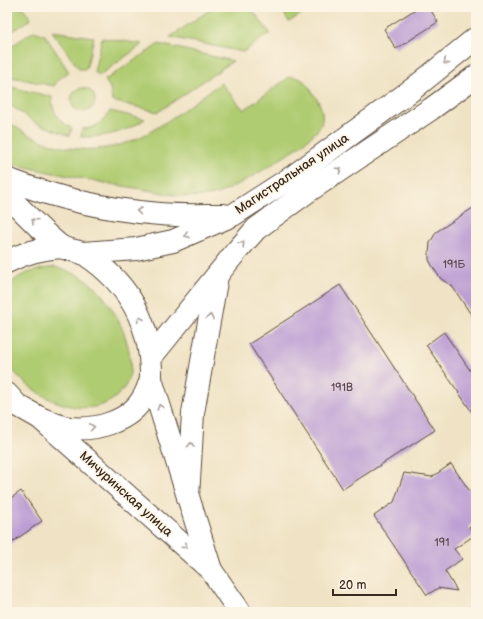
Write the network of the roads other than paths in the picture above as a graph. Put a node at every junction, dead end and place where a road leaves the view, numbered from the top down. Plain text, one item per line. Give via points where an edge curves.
1 (476, 38) edge
2 (476, 76) edge
3 (7, 179) edge
4 (301, 183) junction
5 (7, 195) edge
6 (233, 215) junction
7 (62, 247) junction
8 (83, 253) junction
9 (7, 262) edge
10 (217, 275) junction
11 (151, 357) junction
12 (151, 379) junction
13 (10, 402) edge
14 (40, 418) junction
15 (188, 498) junction
16 (211, 570) junction
17 (240, 612) edge

1 -> 4 main road, Магистральная улица
4 -> 2 main road via 431,109
6 -> 3 main road via 160,214 90,204 35,190
4 - 6 main road, Магистральная улица
10 -> 4 main road, Магистральная улица via 256,229
7 -> 5 main road
6 -> 8 main road, Магистральная улица via 173,241 136,249
7 - 8 main road
7 - 9 main road via 22,254
11 -> 8 main road via 146,333 135,307 121,284 105,268
10 - 11 main road, Магистральная улица
15 -> 10 main road via 193,413
11 - 12 main road
14 -> 12 main road via 64,427 88,428 108,424 121,419 132,410 144,397
15 -> 12 main road, Мичуринская улица
13 - 14 main road
14 -> 16 main road, Мичуринская улица
15 - 16 main road, Мичуринская улица
16 - 17 main road, Мичуринская улица

